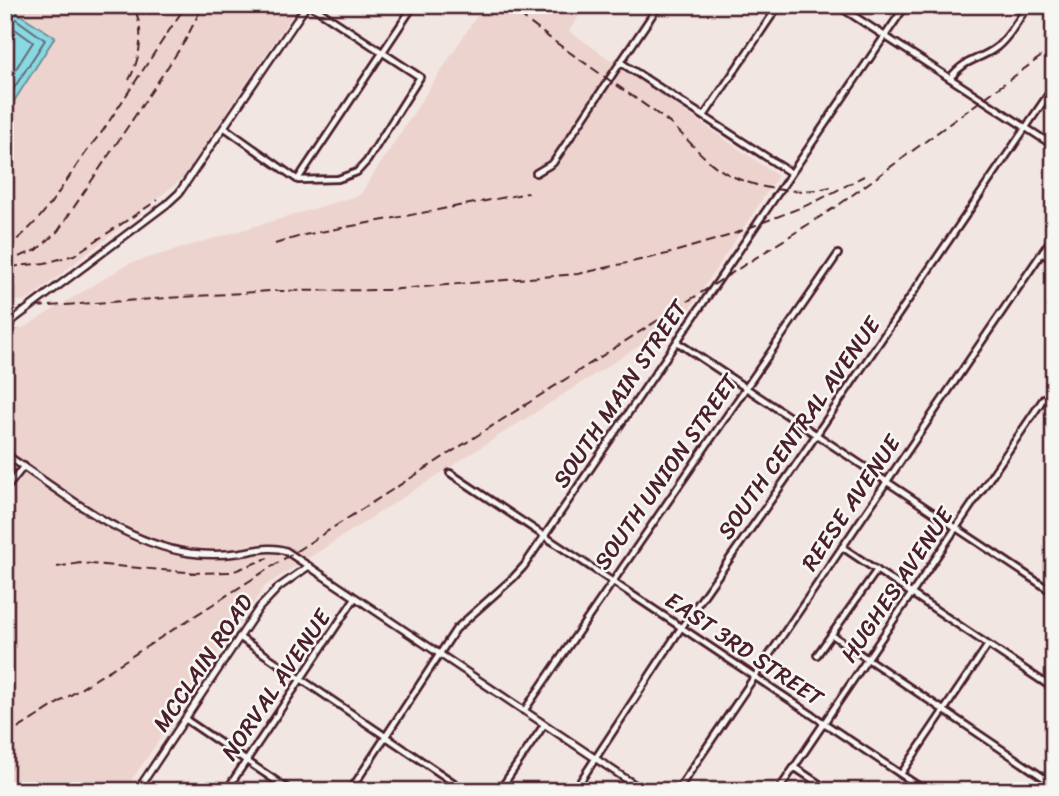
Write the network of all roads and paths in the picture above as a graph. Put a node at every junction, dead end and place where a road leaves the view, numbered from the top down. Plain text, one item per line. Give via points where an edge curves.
1 (308, 5) edge
2 (414, 5) edge
3 (659, 5) edge
4 (779, 5) edge
5 (837, 5) edge
6 (906, 5) edge
7 (1028, 5) edge
8 (885, 36) junction
9 (383, 53) junction
10 (620, 62) junction
11 (950, 78) junction
12 (1054, 86) edge
13 (704, 116) junction
14 (1025, 127) junction
15 (225, 128) junction
16 (1054, 146) edge
17 (536, 173) dead end
18 (791, 173) junction
19 (298, 180) junction
20 (1054, 235) edge
21 (1042, 253) junction
22 (838, 254) dead end
23 (1054, 261) edge
24 (5, 326) edge
25 (677, 342) junction
26 (746, 388) junction
27 (1044, 398) dead end
28 (817, 435) junction
29 (5, 454) edge
30 (24, 467) junction
31 (450, 473) dead end
32 (887, 481) junction
33 (5, 490) edge
34 (957, 528) junction
35 (544, 536) junction
36 (842, 547) junction
37 (309, 566) junction
38 (877, 570) junction
39 (612, 582) junction
40 (912, 593) junction
41 (1054, 593) edge
42 (355, 598) junction
43 (681, 628) junction
44 (832, 635) junction
45 (239, 637) junction
46 (988, 645) junction
47 (438, 654) junction
48 (817, 656) dead end
49 (867, 659) junction
50 (754, 677) junction
51 (300, 680) junction
52 (1054, 689) edge
53 (944, 710) junction
54 (524, 711) junction
55 (185, 719) junction
56 (824, 723) junction
57 (544, 724) junction
58 (386, 737) junction
59 (594, 758) junction
60 (246, 761) junction
61 (794, 767) junction
62 (1054, 770) edge
63 (901, 774) junction
64 (1053, 784) edge
65 (137, 791) edge
66 (226, 791) edge
67 (291, 791) edge
68 (350, 791) edge
69 (466, 791) edge
70 (499, 791) edge
71 (574, 791) edge
72 (644, 791) edge
73 (677, 791) edge
74 (778, 791) edge
75 (830, 791) edge
76 (926, 791) edge
77 (1051, 791) edge

1 - 9 street
1 - 15 street
2 - 9 street
3 - 10 street
4 - 13 street
5 - 8 street
6 - 8 street, SOUTH MAIN STREET
7 - 11 street via 999,46 966,62
8 - 11 street
8 - 18 street, SOUTH MAIN STREET
9 - 19 street
9 - 19 street via 420,77 372,154 360,170 347,177
10 - 13 street
10 - 17 street via 553,163
11 - 14 street
12 - 14 street, SOUTH CENTRAL AVENUE
13 - 18 street
14 - 16 street
14 - 28 street, SOUTH CENTRAL AVENUE
15 - 19 street
15 - 24 street, bridge via 173,199
18 - 25 street, SOUTH MAIN STREET
20 - 21 street, REESE AVENUE
21 - 23 street
21 - 32 street, REESE AVENUE
22 - 26 street, SOUTH UNION STREET
25 - 26 street
25 - 35 street, SOUTH MAIN STREET
26 - 28 street
26 - 39 street, SOUTH UNION STREET
27 - 34 street, HUGHES AVENUE
28 - 32 street
28 - 43 street, SOUTH CENTRAL AVENUE
29 - 30 street
30 - 33 street
30 - 37 street via 148,542 205,554 279,549
31 - 35 street, EAST 3RD STREET
32 - 34 street
32 - 36 street, REESE AVENUE
34 - 40 street, HUGHES AVENUE
34 - 41 street
35 - 39 street, EAST 3RD STREET
35 - 47 street, SOUTH MAIN STREET via 513,578 456,629
36 - 38 street
36 - 50 street, REESE AVENUE
37 - 42 street
37 - 45 street, MCCLAIN ROAD via 273,592
38 - 40 street
38 - 44 street
39 - 43 street, EAST 3RD STREET
39 - 54 street, SOUTH UNION STREET
40 - 46 street
40 - 49 street, HUGHES AVENUE
42 - 47 street
42 - 51 street, NORVAL AVENUE
43 - 50 street, EAST 3RD STREET
43 - 59 street, SOUTH CENTRAL AVENUE
44 - 48 street
44 - 49 street
45 - 51 street
45 - 55 street, MCCLAIN ROAD
46 - 52 street
46 - 53 street
47 - 54 street
47 - 58 street, SOUTH MAIN STREET
49 - 53 street
49 - 56 street, HUGHES AVENUE
50 - 56 street, EAST 3RD STREET
50 - 73 street, REESE AVENUE
51 - 58 street
51 - 60 street, NORVAL AVENUE
53 - 63 street
53 - 64 street
54 - 57 street
55 - 60 street
55 - 65 street, MCCLAIN ROAD
56 - 61 street, HUGHES AVENUE
56 - 63 street, EAST 3RD STREET
57 - 59 street
57 - 70 street
58 - 68 street, SOUTH MAIN STREET
58 - 69 street
59 - 71 street, SOUTH CENTRAL AVENUE
59 - 72 street
60 - 66 street, NORVAL AVENUE
60 - 67 street
61 - 74 street, HUGHES AVENUE
61 - 75 street
62 - 64 street
63 - 76 street, EAST 3RD STREET
64 - 77 street

